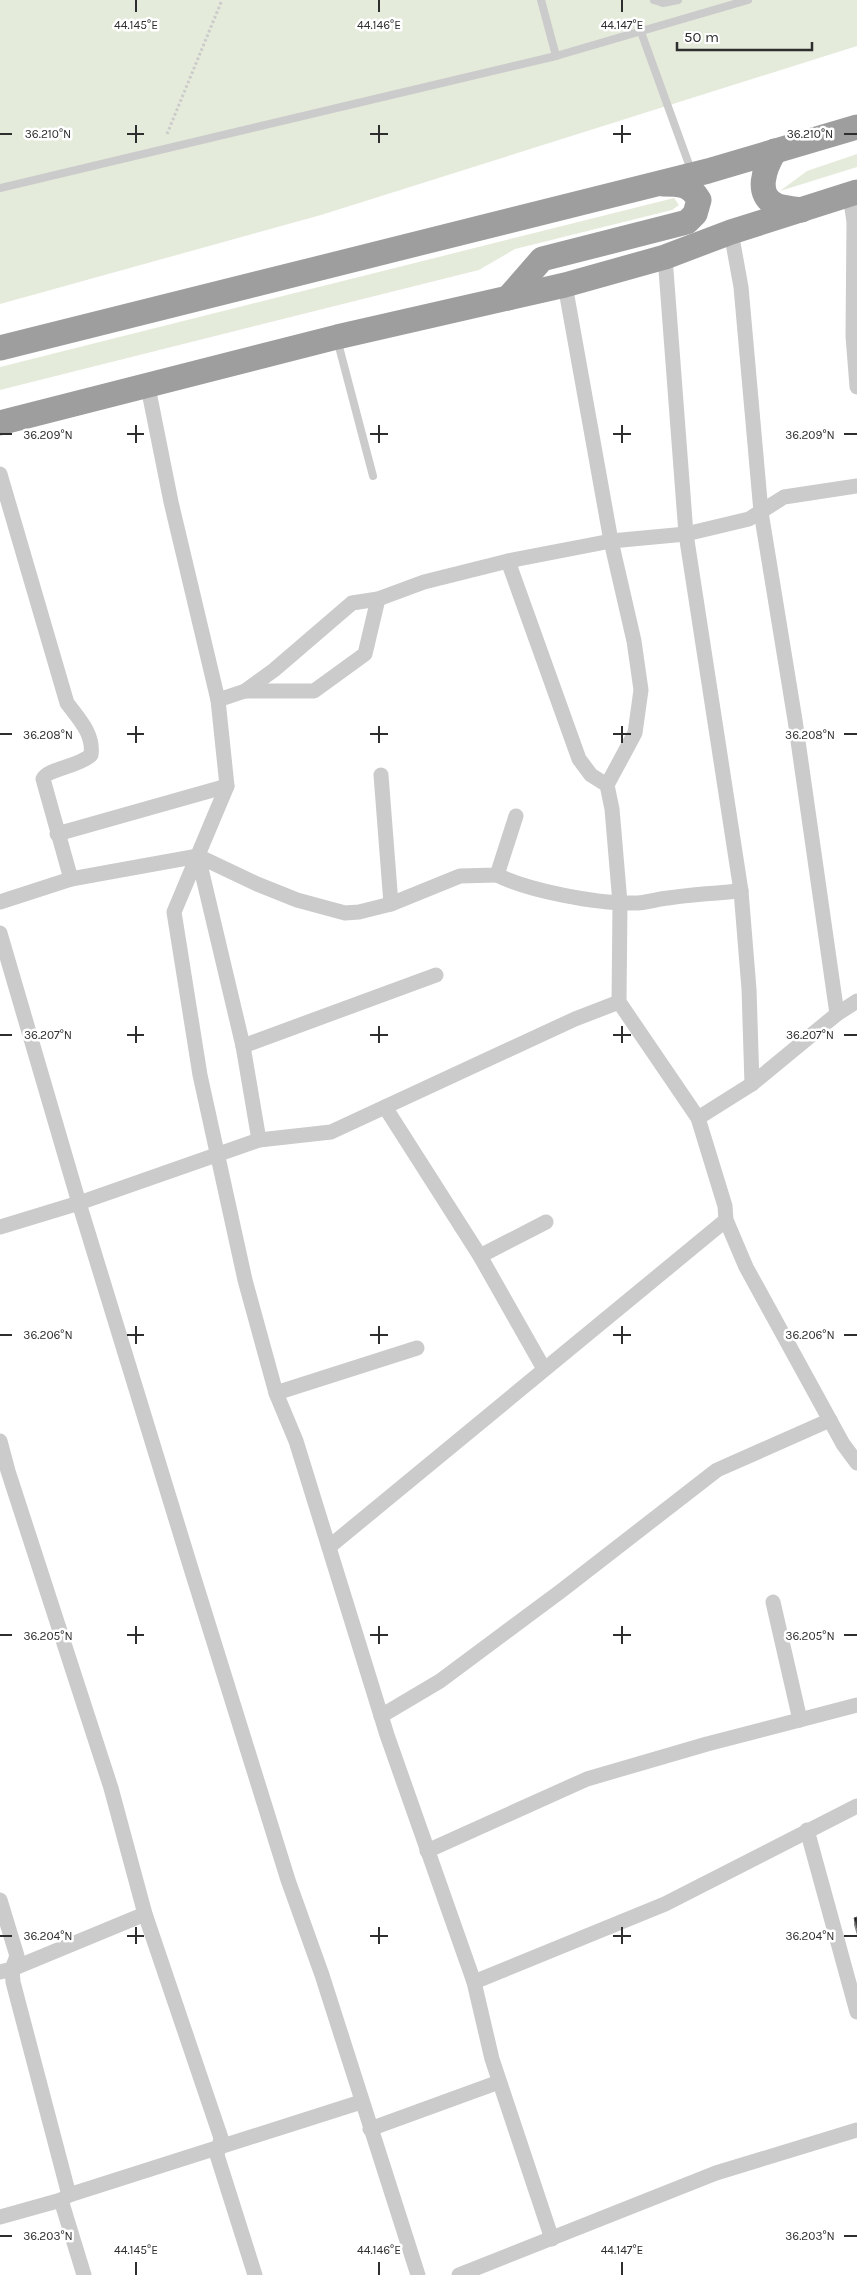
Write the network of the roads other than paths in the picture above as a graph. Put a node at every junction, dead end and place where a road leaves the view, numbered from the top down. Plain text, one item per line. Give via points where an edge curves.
1 (540, 0) edge
2 (654, 0) edge
3 (678, 0) edge
4 (748, 0) edge
5 (641, 32) junction
6 (556, 56) junction
7 (857, 127) edge
8 (775, 151) junction
9 (693, 175) junction
10 (655, 184) junction
11 (0, 188) edge
12 (854, 194) edge
13 (802, 210) junction
14 (731, 232) junction
15 (664, 257) junction
16 (565, 285) junction
17 (508, 298) junction
18 (337, 338) junction
19 (0, 348) edge
20 (148, 387) junction
21 (857, 387) edge
22 (0, 423) edge
23 (0, 474) edge
24 (374, 476) dead end
25 (857, 486) edge
26 (761, 512) junction
27 (686, 534) junction
28 (610, 541) junction
29 (508, 562) junction
30 (378, 599) junction
31 (245, 691) junction
32 (218, 700) junction
33 (381, 775) dead end
34 (607, 785) junction
35 (227, 786) junction
36 (516, 816) dead end
37 (57, 834) junction
38 (198, 856) junction
39 (497, 875) junction
40 (70, 878) junction
41 (741, 891) junction
42 (0, 902) edge
43 (620, 903) junction
44 (391, 904) junction
45 (0, 933) edge
46 (436, 975) dead end
47 (857, 1001) edge
48 (619, 1002) junction
49 (837, 1014) junction
50 (243, 1046) junction
51 (752, 1084) junction
52 (385, 1107) junction
53 (698, 1118) junction
54 (259, 1140) junction
55 (219, 1155) junction
56 (79, 1203) junction
57 (726, 1220) junction
58 (546, 1222) dead end
59 (0, 1227) edge
60 (480, 1256) junction
61 (417, 1348) dead end
62 (544, 1370) junction
63 (276, 1393) junction
64 (830, 1420) junction
65 (0, 1441) edge
66 (857, 1463) edge
67 (329, 1547) junction
68 (773, 1602) dead end
69 (857, 1705) edge
70 (381, 1716) junction
71 (800, 1720) junction
72 (857, 1806) edge
73 (807, 1830) junction
74 (427, 1851) junction
75 (0, 1900) edge
76 (144, 1914) junction
77 (6, 1970) edge
78 (474, 1982) junction
79 (857, 2012) edge
80 (499, 2082) junction
81 (361, 2102) junction
82 (370, 2130) junction
83 (857, 2130) edge
84 (219, 2147) junction
85 (65, 2197) junction
86 (0, 2217) edge
87 (552, 2239) junction
88 (84, 2275) edge
89 (255, 2275) edge
90 (418, 2275) edge
91 (458, 2275) edge

1 - 6 lane
2 - 3 lane via 663,3
4 - 5 lane
5 - 6 lane
5 - 9 lane
6 - 11 lane
7 - 8 highway
8 - 9 highway
8 - 13 highway via 765,167 766,194 777,205
9 - 10 highway
10 - 17 highway via 686,186 694,190 699,200 696,214 687,222 542,259
10 - 19 highway
12 - 13 highway
12 - 21 street via 853,336
13 - 14 highway
14 - 15 highway
14 - 26 street via 741,287
15 - 16 highway
15 - 27 street
16 - 17 highway
16 - 28 street
17 - 18 highway
18 - 20 highway
18 - 24 lane
20 - 22 highway
20 - 32 street via 171,502
23 - 37 street via 67,703 90,736 92,746 91,755 83,762 44,775
25 - 26 street via 784,497
26 - 27 street via 749,519
26 - 49 street
27 - 28 street
27 - 41 street
28 - 29 street
28 - 34 street via 634,641 641,690 635,733
29 - 30 street via 424,582
29 - 34 street via 579,759 591,775
30 - 31 street via 352,604
30 - 31 street via 365,654 314,691
31 - 32 street
32 - 35 street
33 - 44 street
34 - 43 street
35 - 37 street
35 - 38 street
36 - 39 street
37 - 40 street
38 - 40 street
38 - 44 street via 257,884 325,909 359,912
38 - 50 street
38 - 55 street via 174,912 200,1075
39 - 43 street via 515,884
39 - 44 street via 460,876
40 - 42 street
41 - 43 street
41 - 51 street
43 - 48 street
45 - 56 street
46 - 50 street
47 - 49 street
48 - 52 street via 575,1019
48 - 53 street
49 - 51 street
50 - 54 street
51 - 53 street
52 - 54 street via 331,1132
52 - 60 street
53 - 57 street via 725,1206
54 - 55 street
55 - 56 street
55 - 63 street via 245,1280
56 - 59 street
56 - 81 street via 285,1871 322,1975
57 - 62 street
57 - 64 street via 746,1267
58 - 60 street
60 - 62 street
61 - 63 street
62 - 67 street
63 - 67 street via 296,1441
64 - 66 street
64 - 70 street via 717,1470 440,1681
65 - 76 street via 111,1788
67 - 70 street
68 - 71 street
69 - 71 street
70 - 74 street
71 - 74 street via 587,1779
72 - 73 street
73 - 78 street via 665,1904
73 - 79 street
74 - 78 street
75 - 77 street via 17,1956
76 - 77 street
76 - 84 street via 221,2138
77 - 85 street via 13,1982
78 - 80 street
80 - 82 street
80 - 87 street
81 - 82 street
81 - 84 street
82 - 90 street
83 - 87 street via 716,2173
84 - 85 street
84 - 89 street via 217,2155
85 - 86 street
85 - 88 street
87 - 91 street

